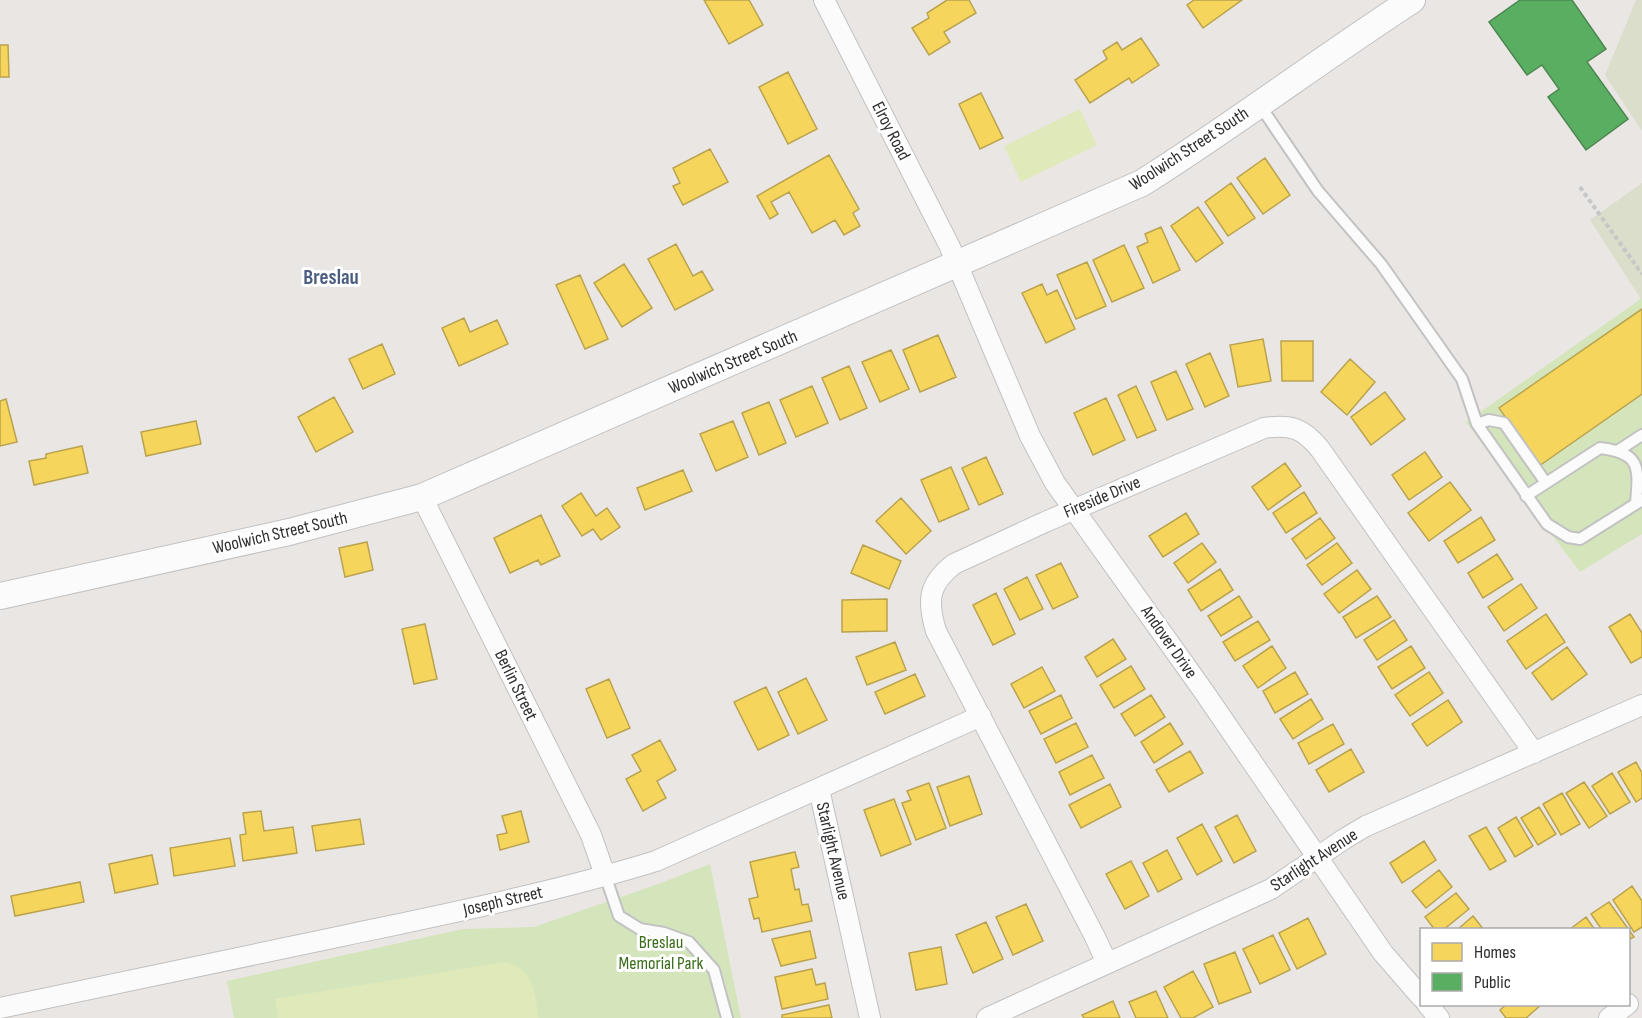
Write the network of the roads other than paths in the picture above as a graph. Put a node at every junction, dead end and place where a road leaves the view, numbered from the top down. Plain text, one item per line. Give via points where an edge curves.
1 (824, 0) edge
2 (1412, 0) edge
3 (1259, 104) junction
4 (957, 263) junction
5 (1477, 424) junction
6 (1642, 435) edge
7 (1619, 450) junction
8 (1546, 483) junction
9 (1526, 496) junction
10 (422, 497) junction
11 (1639, 502) edge
12 (1074, 509) junction
13 (0, 596) edge
14 (1642, 705) edge
15 (981, 716) junction
16 (1534, 753) junction
17 (819, 789) junction
18 (1318, 858) junction
19 (605, 875) junction
20 (1107, 963) junction
21 (1420, 996) edge
22 (1428, 1006) edge
23 (1625, 1006) edge
24 (0, 1008) edge
25 (727, 1018) edge
26 (870, 1018) edge
27 (987, 1018) edge
28 (1439, 1018) edge
29 (1609, 1018) edge

1 - 4 street, Elroy Road
2 - 3 street, Woolwich Street South
3 - 4 street, Woolwich Street South via 1142,183
3 - 5 lane via 1318,191 1381,264 1462,379
4 - 10 street, Woolwich Street South
4 - 12 street, Andover Drive via 1030,436
5 - 8 lane via 1489,420 1504,423
5 - 9 lane
6 - 7 lane
7 - 8 lane via 1600,448
7 - 11 lane via 1630,456 1639,473
8 - 9 lane
9 - 11 lane via 1547,524 1568,537 1580,539
10 - 13 street, Woolwich Street South via 289,532
10 - 19 street, Berlin Street via 591,835
12 - 15 street, Fireside Drive via 954,564 934,587 929,601 936,631
12 - 16 street, Fireside Drive via 1264,428 1299,430 1320,449
12 - 18 street, Andover Drive
14 - 16 street, Starlight Avenue
15 - 17 street, Joseph Street
15 - 20 street, Fireside Drive
16 - 18 street, Starlight Avenue via 1366,826
17 - 19 street, Joseph Street via 656,861
17 - 26 street, Starlight Avenue
18 - 20 street, Starlight Avenue via 1271,889
18 - 21 street, Andover Drive via 1383,953
19 - 24 street, Joseph Street via 445,914
19 - 25 lane via 619,916 640,929 689,942 714,970
20 - 27 street, Starlight Avenue
22 - 28 street
23 - 29 street

